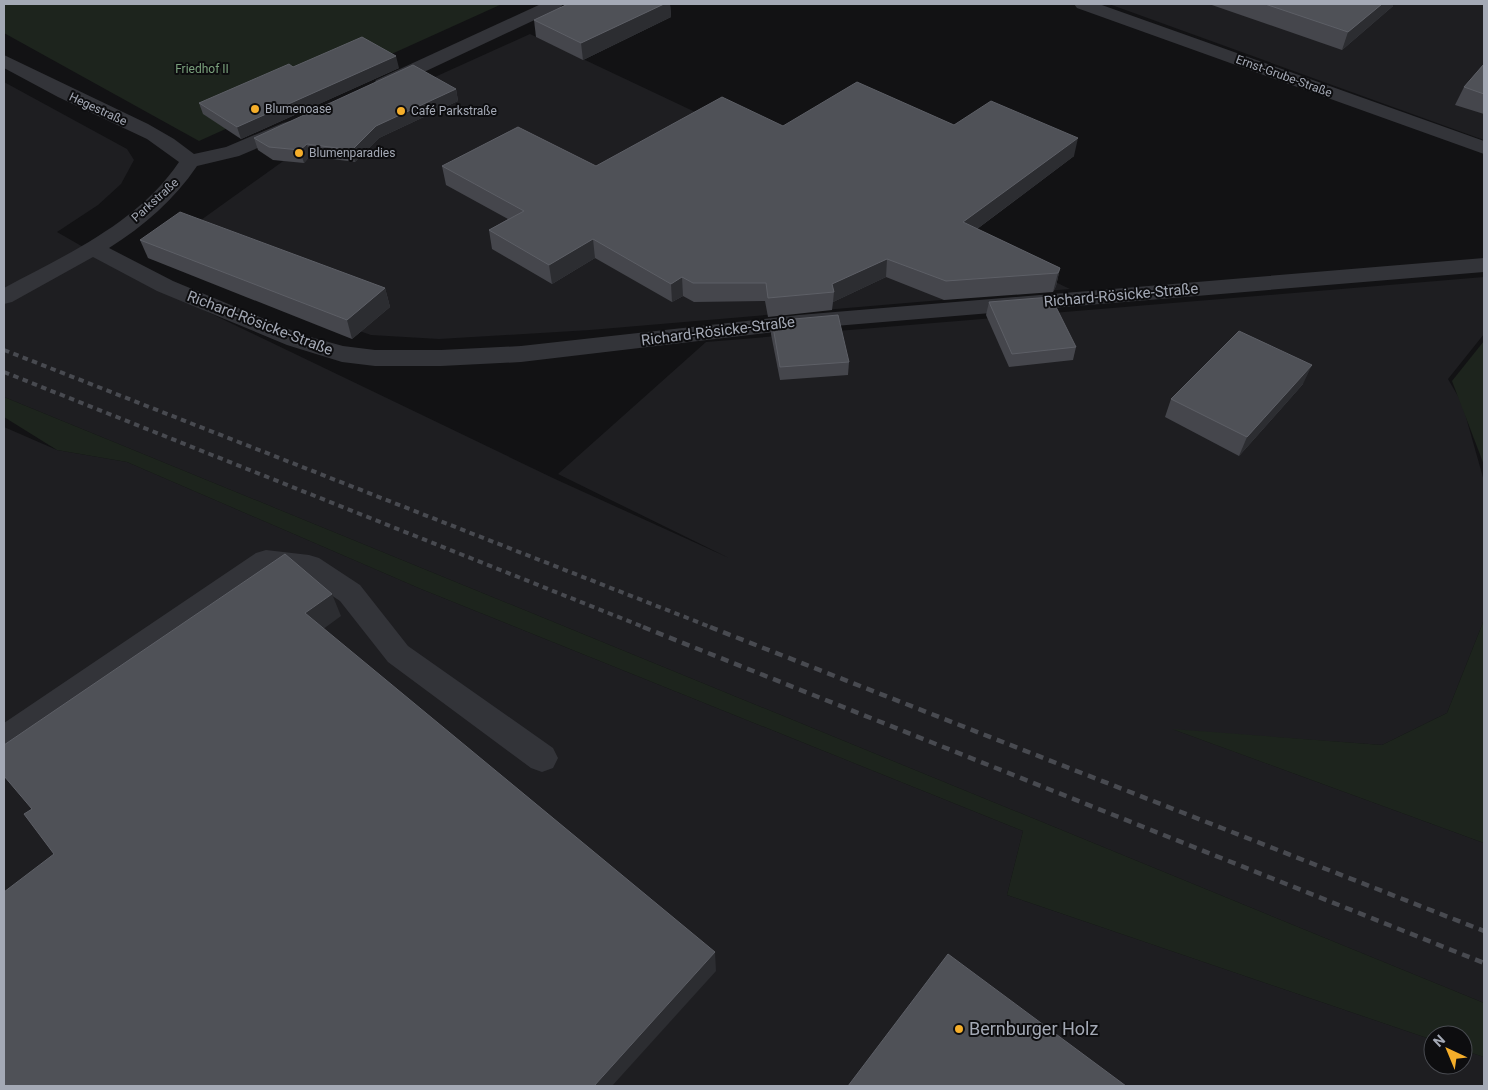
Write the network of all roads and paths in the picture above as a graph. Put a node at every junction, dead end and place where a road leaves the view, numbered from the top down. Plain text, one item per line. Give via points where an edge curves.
1 (554, 4) edge
2 (1083, 4) edge
3 (4, 60) edge
4 (365, 92) edge
5 (305, 120) edge
6 (1484, 148) edge
7 (190, 161) junction
8 (92, 248) junction
9 (1484, 265) edge
10 (4, 297) edge
11 (4, 740) edge
12 (542, 758) dead end

1 - 4 street
2 - 6 street, Ernst-Grube-Straße
3 - 7 street, Hegestraße via 55,89 140,128 176,148
5 - 7 street via 232,152
7 - 8 street, Parkstraße via 172,188 158,201
8 - 9 street, Richard-Rösicke-Straße via 159,282 295,340 342,354 385,358 521,354 799,322
8 - 10 street, Parkstraße
11 - 12 street via 266,561 309,566 350,593 398,654

